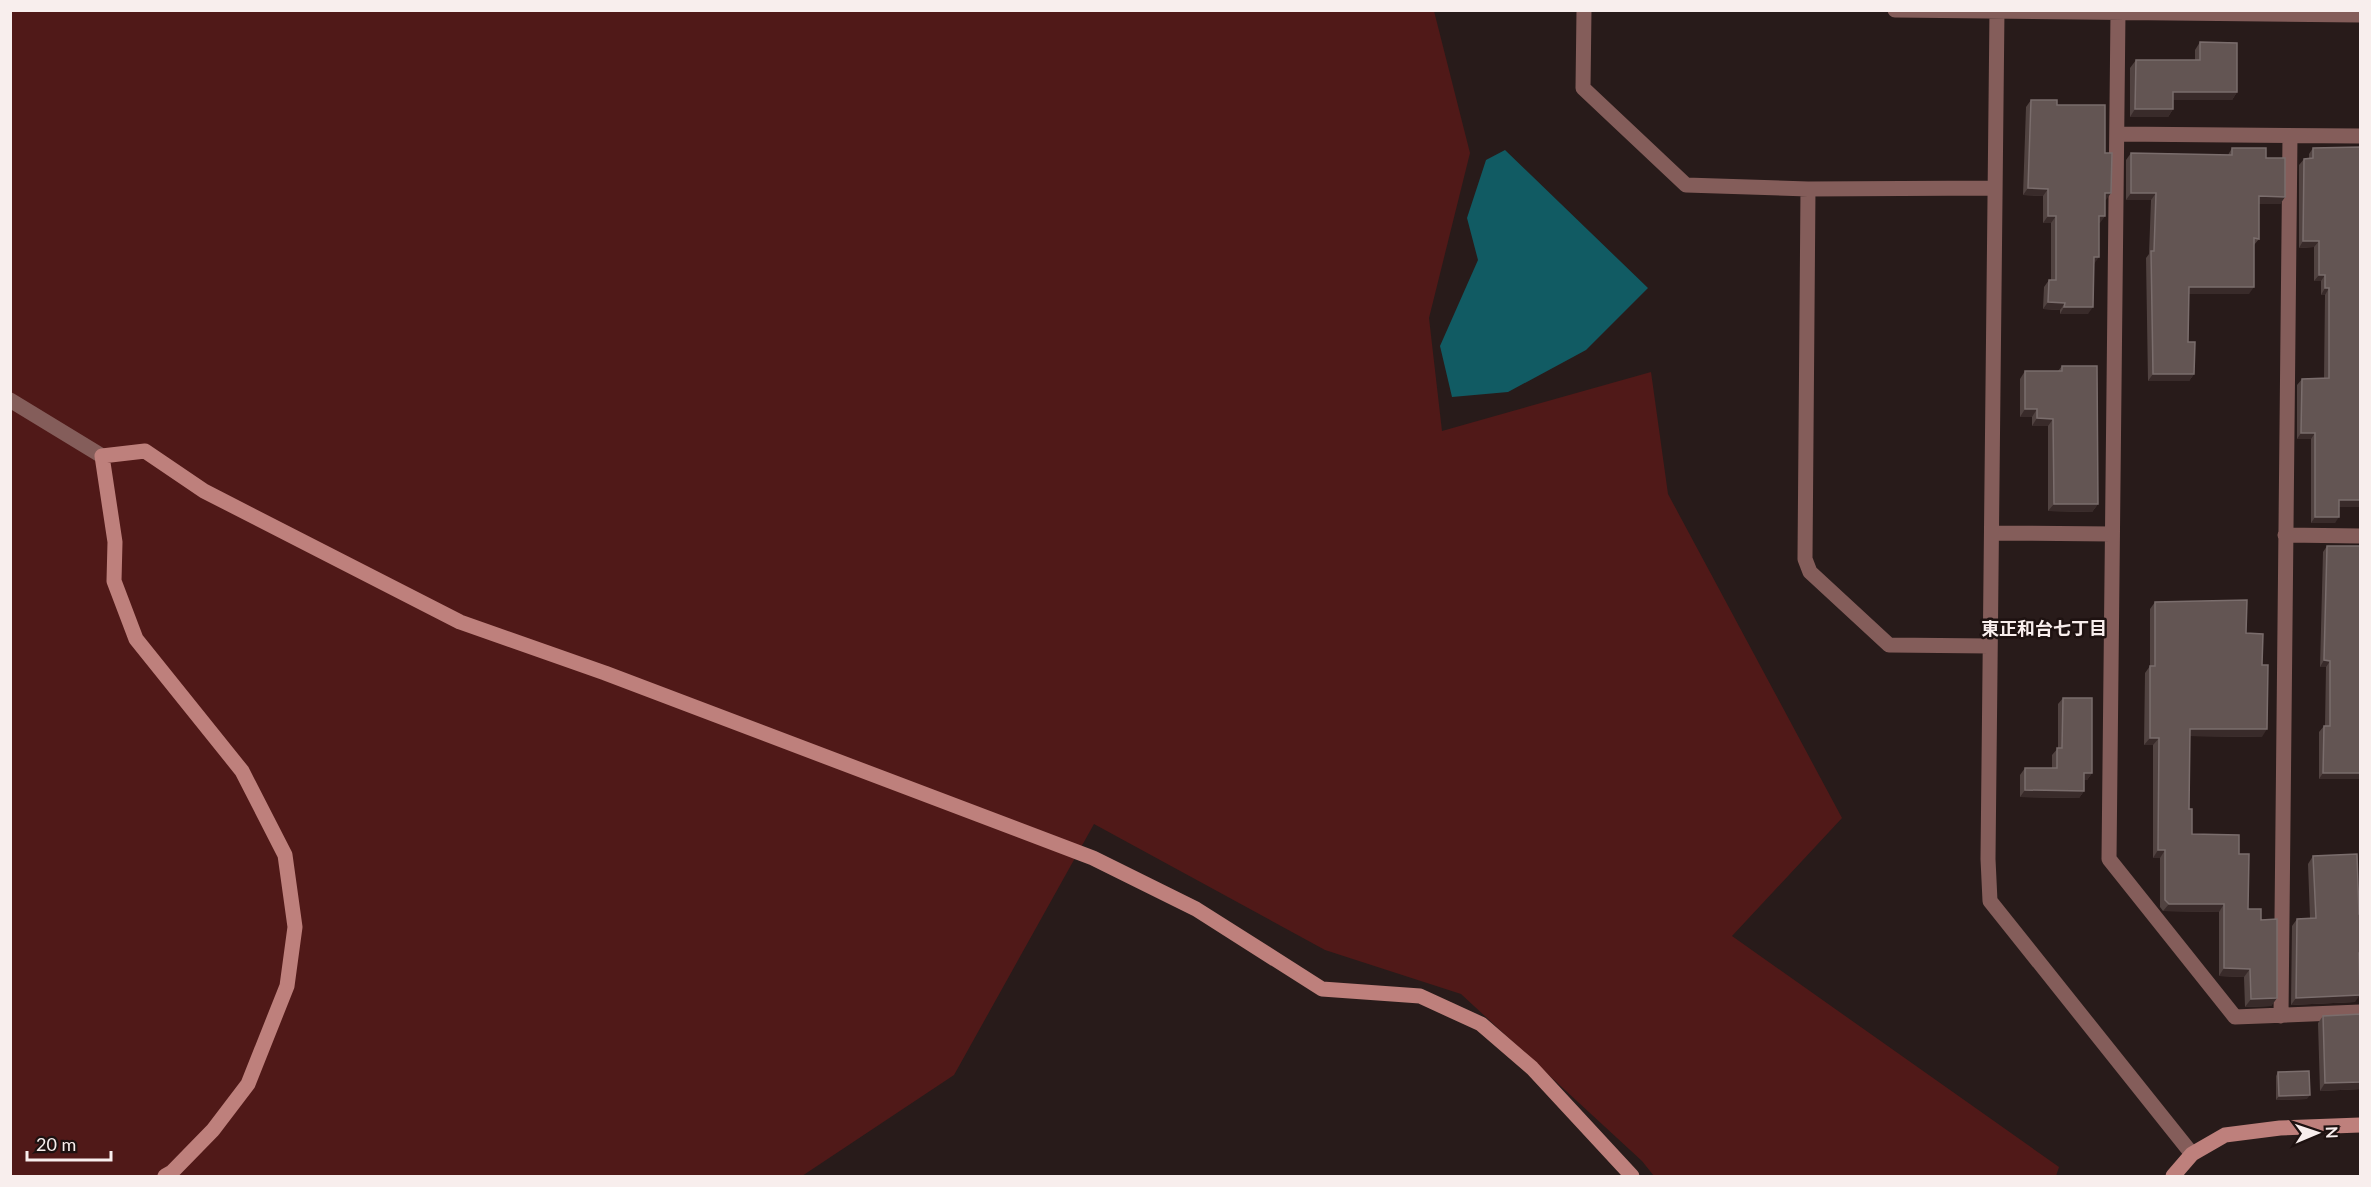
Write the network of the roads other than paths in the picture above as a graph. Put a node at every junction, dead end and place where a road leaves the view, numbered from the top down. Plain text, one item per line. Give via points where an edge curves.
1 (1584, 10) edge
2 (1895, 10) edge
3 (1997, 11) edge
4 (2118, 12) edge
5 (2361, 15) edge
6 (2118, 134) junction
7 (2290, 136) junction
8 (2361, 136) edge
9 (1995, 188) junction
10 (1808, 189) junction
11 (10, 400) edge
12 (102, 456) junction
13 (1992, 533) junction
14 (2112, 534) junction
15 (2285, 535) junction
16 (2361, 536) edge
17 (1990, 646) junction
18 (2361, 1012) edge
19 (2281, 1016) junction
20 (2361, 1125) edge
21 (2193, 1154) junction
22 (165, 1176) edge
23 (1632, 1176) edge
24 (2173, 1176) edge

1 - 10 street via 1583,88 1686,185
2 - 3 street
3 - 4 street
3 - 9 street
4 - 5 street
4 - 6 street
6 - 7 street
6 - 14 street
7 - 8 street
7 - 15 street
9 - 10 street
9 - 13 street
10 - 17 street via 1805,559 1810,572 1889,645
11 - 12 street
12 - 22 street via 115,542 114,581 136,639 242,771 285,855 295,927 287,986 248,1084 213,1130
12 - 23 street via 145,451 204,491 460,622 1093,858 1196,909 1322,989 1420,996 1481,1024 1532,1068
13 - 14 street
13 - 17 street
14 - 19 street via 2109,859 2235,1017
15 - 16 street
15 - 19 street
17 - 21 street via 1990,901
18 - 19 street
20 - 21 street via 2225,1135
21 - 24 street

